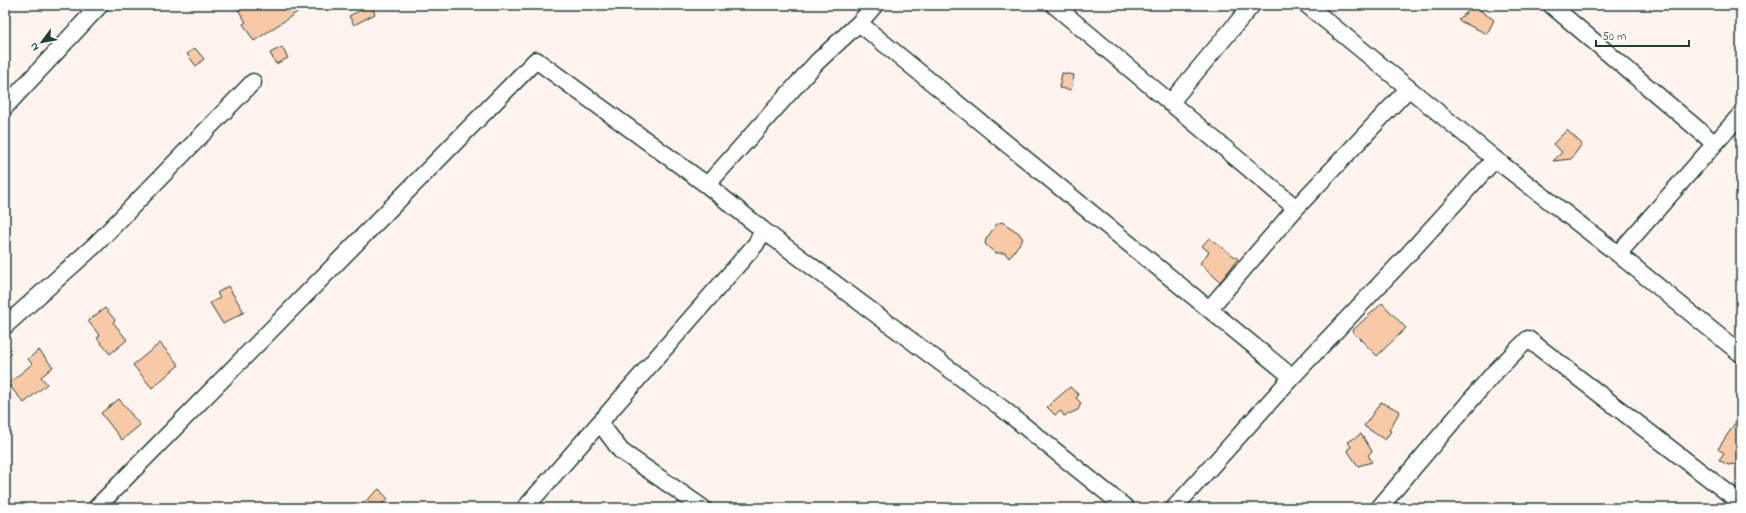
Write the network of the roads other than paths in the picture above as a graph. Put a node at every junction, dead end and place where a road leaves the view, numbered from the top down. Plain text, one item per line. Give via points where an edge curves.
1 (100, 5) edge
2 (875, 5) edge
3 (1054, 5) edge
4 (1252, 5) edge
5 (1307, 5) edge
6 (1551, 5) edge
7 (859, 24) junction
8 (253, 82) dead end
9 (1409, 88) junction
10 (1170, 103) junction
11 (5, 108) edge
12 (1741, 114) edge
13 (1714, 143) junction
14 (1495, 159) junction
15 (707, 185) junction
16 (1296, 208) junction
17 (763, 230) junction
18 (1618, 254) junction
19 (1210, 308) junction
20 (5, 326) edge
21 (1741, 354) edge
22 (1292, 377) junction
23 (600, 423) junction
24 (1741, 503) edge
25 (96, 508) edge
26 (524, 508) edge
27 (703, 508) edge
28 (1126, 508) edge
29 (1174, 508) edge
30 (1379, 508) edge

1 - 11 street
2 - 7 street
3 - 10 street
4 - 10 street
5 - 9 street
6 - 13 street
7 - 15 street via 817,62
7 - 19 street
8 - 20 street via 95,245
9 - 14 street
9 - 16 street
10 - 16 street
12 - 13 street
13 - 18 street
14 - 18 street
14 - 22 street
15 - 17 street
15 - 25 street via 536,60
16 - 19 street
17 - 23 street via 756,244
17 - 28 street via 1003,409
18 - 21 street
19 - 22 street
22 - 29 street
23 - 26 street
23 - 27 street via 621,451
24 - 30 street via 1528,339 1494,374

